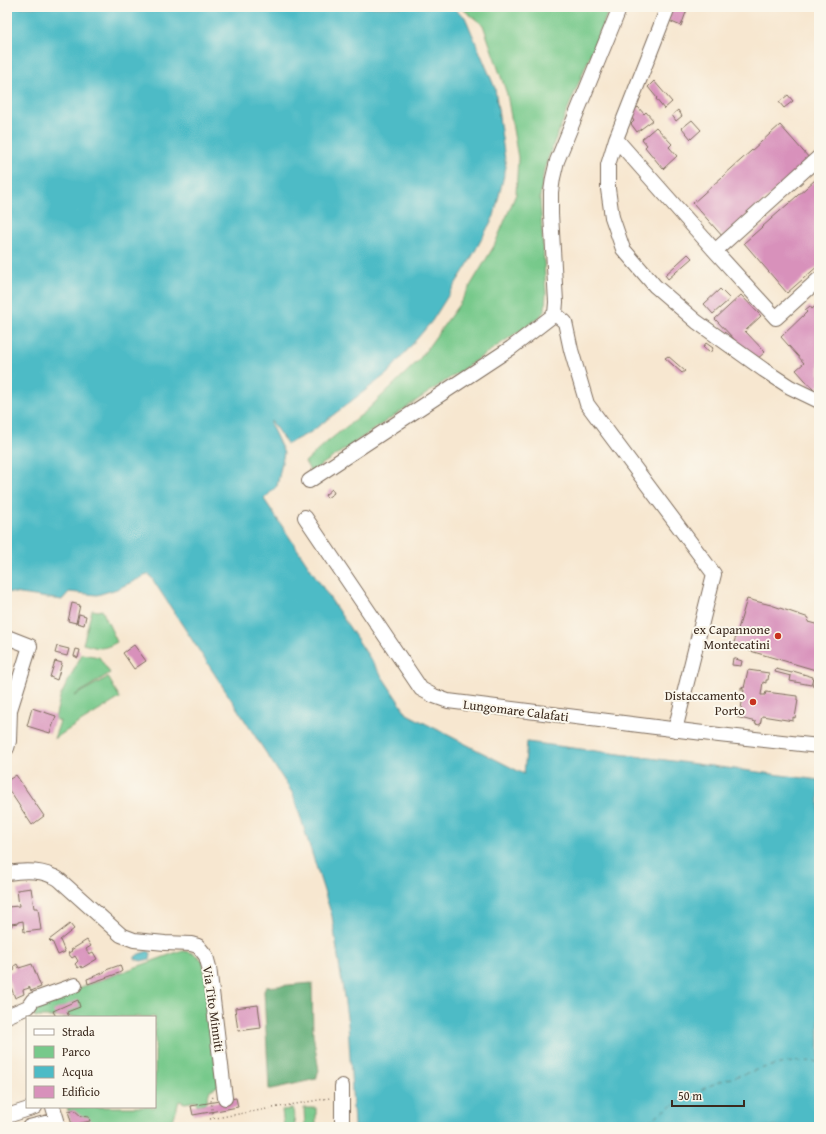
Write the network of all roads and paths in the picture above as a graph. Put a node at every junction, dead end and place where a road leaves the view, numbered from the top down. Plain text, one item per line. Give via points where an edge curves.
1 (620, 7) edge
2 (668, 7) edge
3 (616, 139) junction
4 (819, 158) edge
5 (715, 251) junction
6 (819, 279) edge
7 (555, 314) junction
8 (819, 401) edge
9 (309, 481) dead end
10 (305, 517) dead end
11 (7, 637) edge
12 (675, 730) junction
13 (8, 744) edge
14 (819, 746) edge
15 (7, 873) edge
16 (75, 985) dead end
17 (7, 1016) edge
18 (342, 1091) joint
19 (225, 1098) dead end
20 (32, 1108) edge
21 (53, 1108) edge
22 (7, 1116) edge
23 (210, 1119) dead end
24 (29, 1127) edge
25 (342, 1127) edge

1 - 7 street via 557,161 553,178 551,214
2 - 3 street
3 - 5 street
3 - 8 street via 608,165 608,189 612,217 623,249 655,286 697,322 790,387
4 - 5 street
5 - 6 street via 776,318
7 - 9 street via 511,348
7 - 12 street via 565,322 587,404 714,574
10 - 12 street, Lungomare Calafati via 421,689 448,701
11 - 13 street via 30,646 10,710
12 - 14 street, Lungomare Calafati
15 - 19 street, Via Tito Minniti via 17,871 54,876 121,935 134,940 198,946 206,956 209,967
16 - 17 street via 33,1000 28,1007
18 - 23 path
18 - 25 street
20 - 22 street
21 - 24 street via 57,1120

